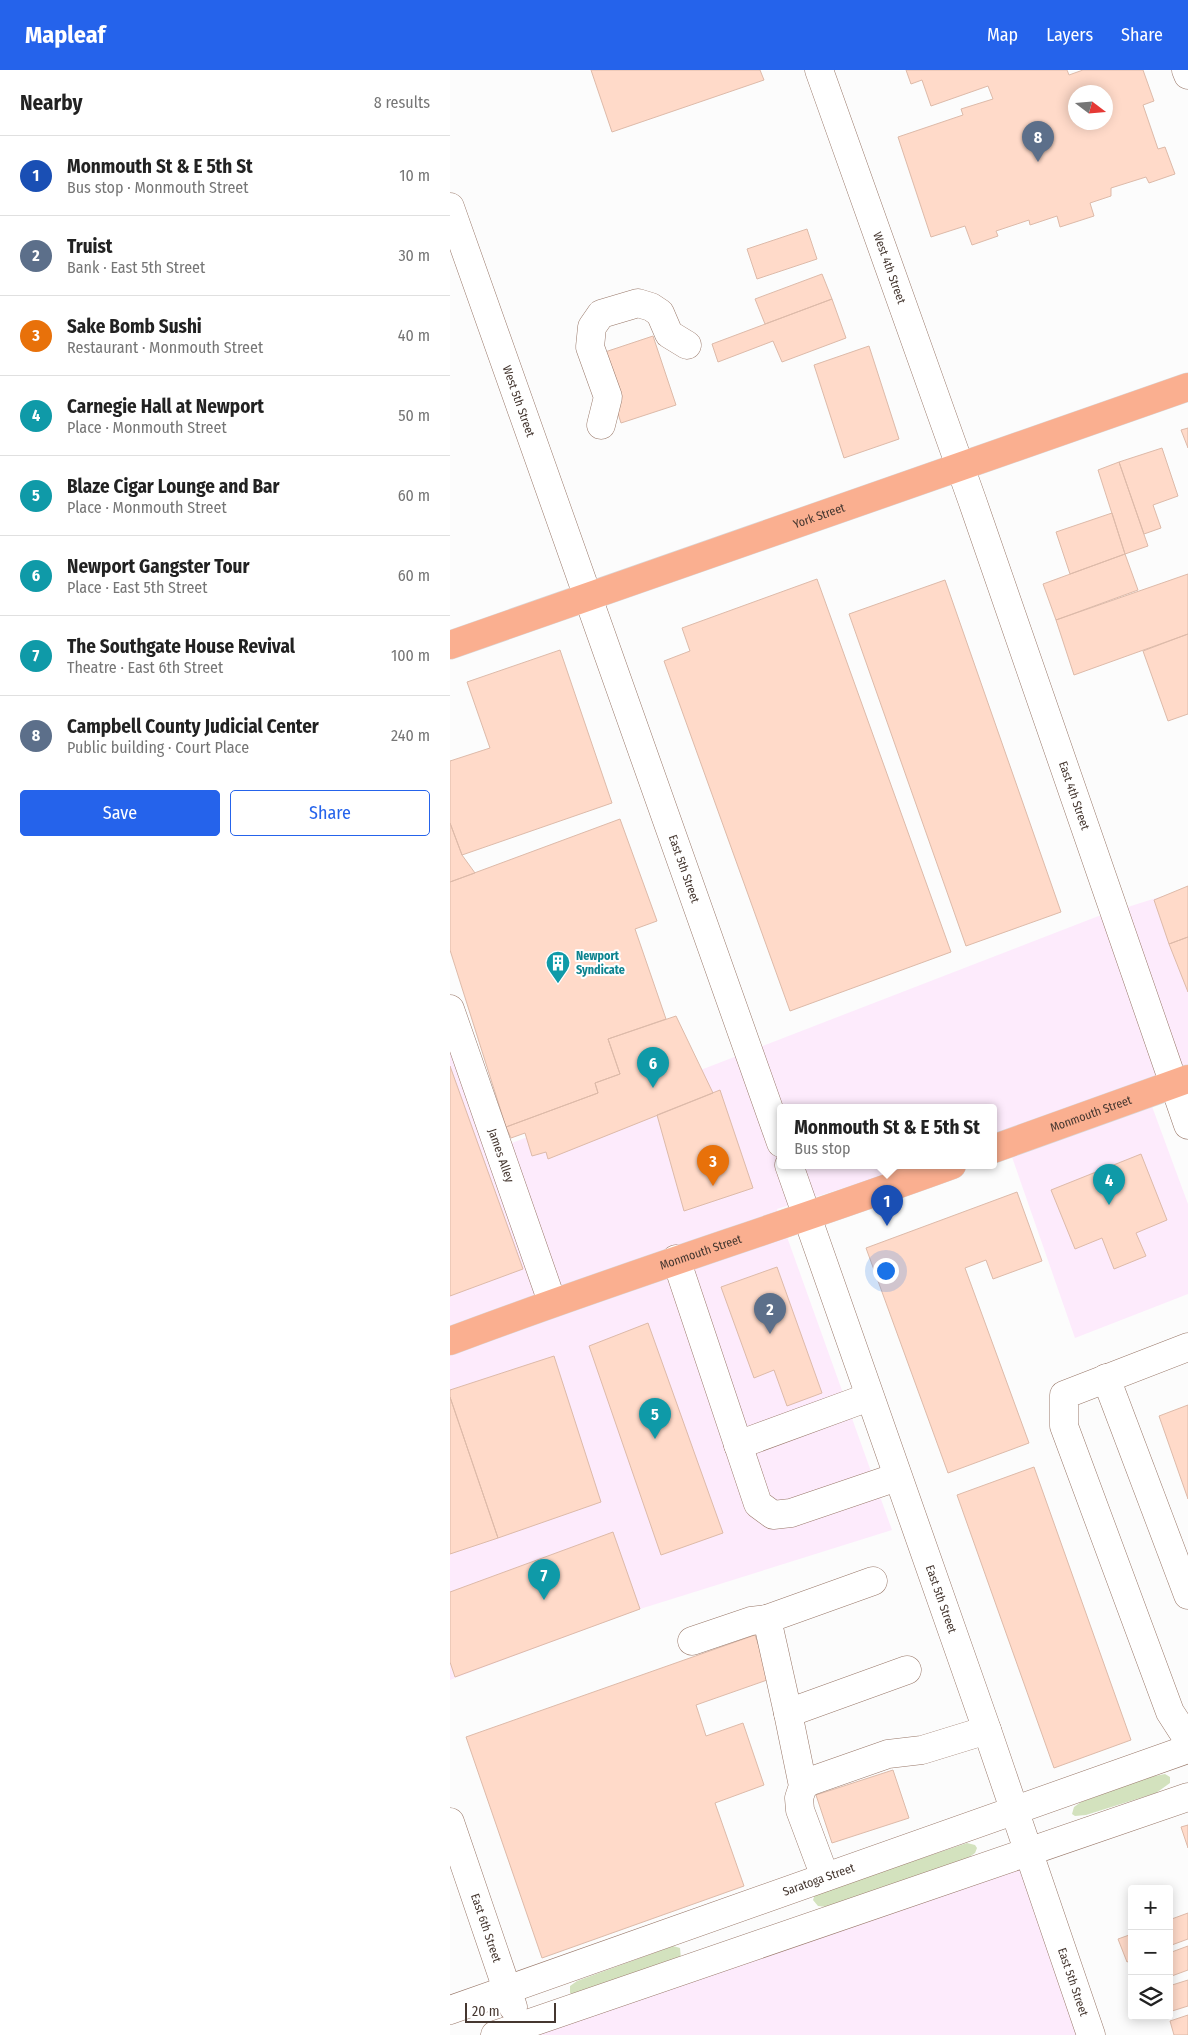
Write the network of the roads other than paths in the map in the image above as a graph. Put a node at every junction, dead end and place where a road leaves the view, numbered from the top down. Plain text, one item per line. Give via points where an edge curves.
1 (819, 70) edge
2 (1186, 70) edge
3 (1188, 75) edge
4 (450, 208) edge
5 (687, 345) dead end
6 (1188, 387) edge
7 (601, 425) dead end
8 (959, 466) junction
9 (589, 596) junction
10 (450, 645) edge
11 (450, 1009) edge
12 (1181, 1082) edge
13 (1188, 1125) edge
14 (777, 1132) edge
15 (997, 1148) edge
16 (790, 1169) edge
17 (941, 1169) edge
18 (806, 1217) junction
19 (676, 1260) junction
20 (552, 1302) junction
21 (450, 1341) edge
22 (1188, 1347) edge
23 (1106, 1378) junction
24 (869, 1397) junction
25 (738, 1445) junction
26 (897, 1477) junction
27 (873, 1581) dead end
28 (1188, 1595) edge
29 (767, 1620) junction
30 (692, 1641) dead end
31 (907, 1670) dead end
32 (788, 1713) junction
33 (987, 1730) junction
34 (1188, 1740) edge
35 (1188, 1749) edge
36 (803, 1786) junction
37 (1188, 1797) edge
38 (1014, 1810) junction
39 (452, 1833) edge
40 (1028, 1852) junction
41 (825, 1877) junction
42 (507, 1990) junction
43 (450, 2010) edge
44 (512, 2032) edge
45 (1091, 2035) edge

1 - 8 street, West 4th Street
2 - 3 street
4 - 9 street, West 5th Street
5 - 7 street via 669,334 660,313 650,306 638,303 601,314 592,326 590,347 608,397
6 - 8 main road, York Street
8 - 9 main road, York Street
8 - 12 street, East 4th Street
9 - 10 main road, York Street
9 - 14 street, East 5th Street
11 - 20 street, James Alley
12 - 13 street, East 4th Street
12 - 15 main road, Monmouth Street
16 - 18 street, East 5th Street
17 - 18 main road, Monmouth Street
18 - 19 main road, Monmouth Street
18 - 24 street, East 5th Street
19 - 20 main road, Monmouth Street
19 - 25 street
20 - 21 main road, Monmouth Street
22 - 23 street
23 - 28 street
23 - 34 street via 1064,1395 1064,1426 1170,1712
24 - 25 street
24 - 26 street, East 5th Street
25 - 26 street via 758,1504 773,1514 791,1513
26 - 33 street, East 5th Street
27 - 29 street
29 - 30 street via 750,1621
29 - 32 street
31 - 32 street
32 - 36 street
33 - 36 street via 922,1750 888,1754
33 - 38 street, East 5th Street
35 - 38 street, Saratoga Street
36 - 41 street via 800,1810
37 - 40 street
38 - 40 street, East 5th Street
38 - 41 street, Saratoga Street
39 - 42 street, East 6th Street
40 - 44 street
40 - 45 street, East 5th Street
41 - 42 street, Saratoga Street
42 - 43 street, Saratoga Street
42 - 44 street, East 6th Street

